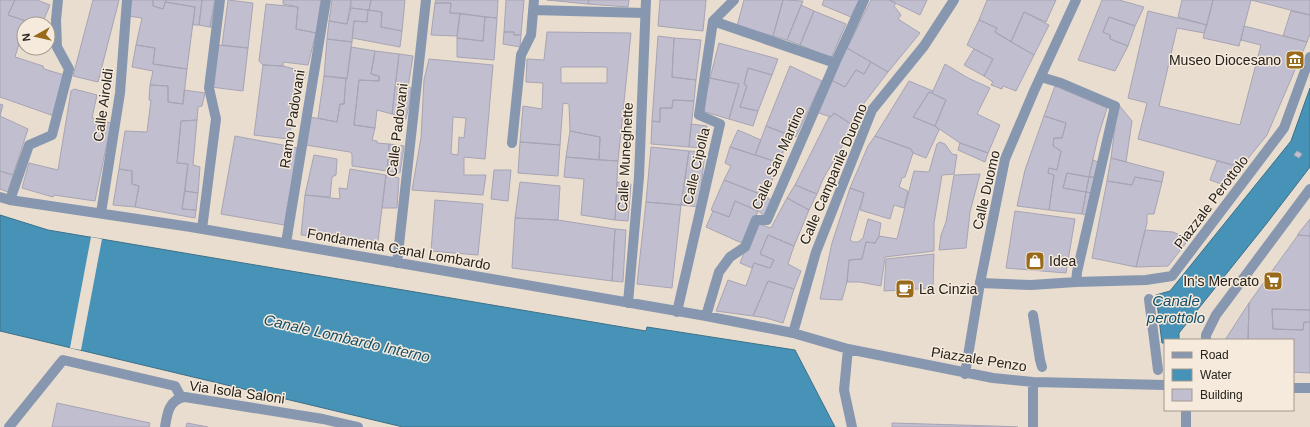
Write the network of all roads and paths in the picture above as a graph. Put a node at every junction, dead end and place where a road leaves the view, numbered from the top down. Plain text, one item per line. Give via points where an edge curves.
1 (58, 0) edge
2 (127, 0) edge
3 (220, 0) edge
4 (326, 0) edge
5 (426, 0) edge
6 (646, 0) edge
7 (734, 0) edge
8 (864, 0) edge
9 (954, 0) edge
10 (1076, 0) edge
11 (533, 5) edge
12 (645, 13) junction
13 (713, 21) junction
14 (1310, 57) edge
15 (835, 63) junction
16 (1041, 77) junction
17 (512, 143) dead end
18 (1310, 189) edge
19 (0, 197) edge
20 (10, 200) junction
21 (101, 213) junction
22 (202, 229) junction
23 (286, 244) junction
24 (397, 263) junction
25 (1076, 282) junction
26 (980, 283) junction
27 (1149, 299) dead end
28 (628, 303) junction
29 (678, 312) junction
30 (1033, 315) dead end
31 (706, 316) junction
32 (793, 333) junction
33 (1206, 339) edge
34 (848, 350) junction
35 (1041, 363) dead end
36 (1158, 370) dead end
37 (965, 374) junction
38 (1033, 382) junction
39 (1164, 385) edge
40 (1294, 388) edge
41 (1310, 388) edge
42 (181, 397) junction
43 (1186, 411) edge
44 (322, 423) edge
45 (9, 427) edge
46 (165, 427) edge
47 (358, 427) edge
48 (852, 427) edge
49 (1033, 427) edge
50 (1186, 427) edge

1 - 20 street via 57,47 69,69 52,135 29,145
2 - 21 street, Calle Airoldi via 120,93
3 - 22 street via 209,88 216,119
4 - 23 street, Ramo Padovani
5 - 24 street, Calle Padovani
6 - 12 street, Calle Muneghette
7 - 13 street
8 - 15 street, Calle San Martino
9 - 32 street, Calle Campanile Duomo via 924,46 872,110 816,252
10 - 16 street, Calle Duomo
11 - 12 street
11 - 17 street via 531,35 521,55
12 - 28 street, Calle Muneghette via 639,177
13 - 15 street
13 - 29 street, Calle Cipolla via 699,115 720,124
14 - 25 street, Piazzale Perottolo via 1284,128 1172,276 1146,280
15 - 31 street, Calle San Martino via 767,220 756,220 745,247 730,257 719,272
16 - 25 street via 1115,106
16 - 26 street, Calle Duomo via 1005,159
18 - 33 street via 1216,315
19 - 20 street, Fondamenta Canal Lombardo
20 - 21 street, Fondamenta Canal Lombardo
21 - 22 street, Fondamenta Canal Lombardo
22 - 23 street, Fondamenta Canal Lombardo
23 - 24 street, Fondamenta Canal Lombardo
24 - 28 street, Fondamenta Canal Lombardo
25 - 26 street, Piazzale Perottolo via 1031,285
26 - 37 street, Calle Duomo
27 - 36 street
28 - 29 street, Fondamenta Canal Lombardo
29 - 31 street, Fondamenta Canal Lombardo
30 - 35 street
31 - 32 street, Fondamenta Canal Lombardo
32 - 34 street, Piazzale Penzo
34 - 37 street, Piazzale Penzo
34 - 48 street via 844,390
37 - 38 street, Piazzale Penzo
38 - 39 street, Piazzale Penzo
38 - 49 street
40 - 41 street
42 - 44 street, Via Isola Saloni
42 - 45 street via 175,386 63,360
42 - 46 street, Via Isola Saloni via 175,400 168,410
43 - 50 street
44 - 47 street, Via Isola Saloni

